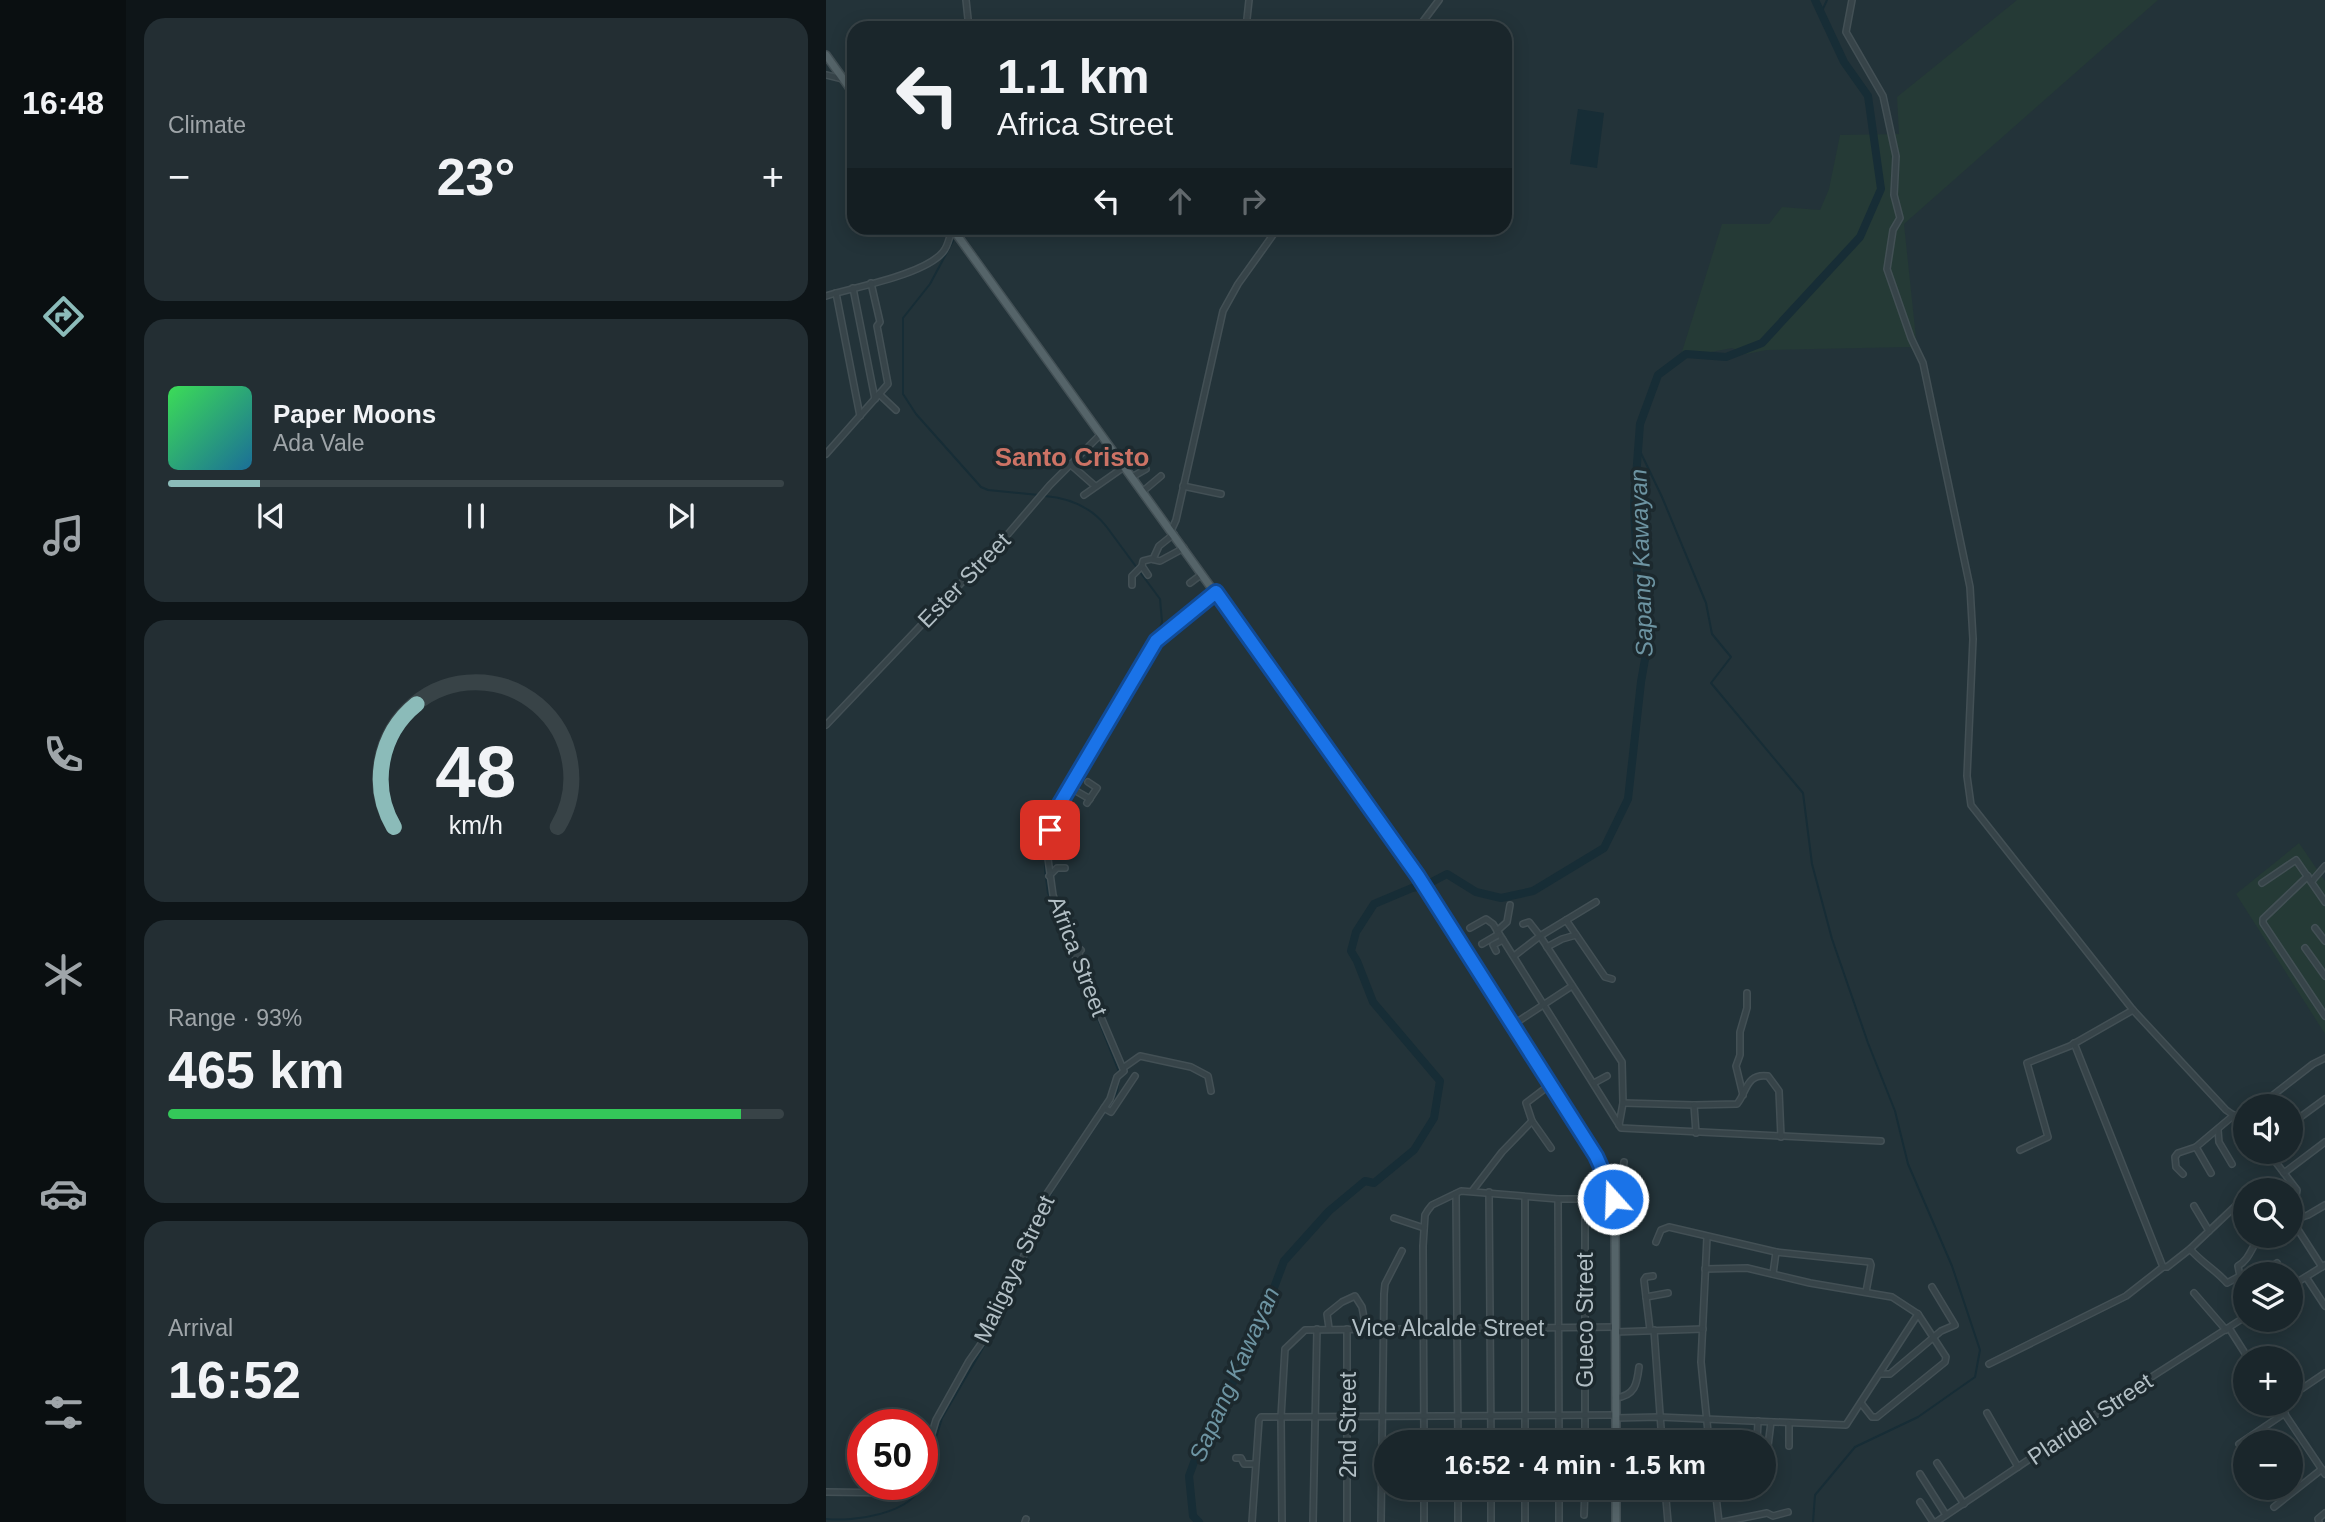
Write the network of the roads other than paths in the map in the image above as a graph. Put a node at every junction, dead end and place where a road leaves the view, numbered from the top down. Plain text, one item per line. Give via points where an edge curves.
1 (966, 0) edge
2 (1249, 0) edge
3 (1438, 0) edge
4 (1852, 0) edge
5 (968, 21) edge
6 (1247, 21) edge
7 (1423, 21) edge
8 (826, 55) edge
9 (826, 75) edge
10 (843, 79) junction
11 (847, 84) edge
12 (950, 235) edge
13 (957, 235) edge
14 (1273, 235) edge
15 (871, 283) junction
16 (853, 288) junction
17 (835, 293) junction
18 (826, 296) edge
19 (877, 396) junction
20 (896, 410) dead end
21 (860, 415) junction
22 (1100, 435) junction
23 (826, 454) edge
24 (1070, 464) junction
25 (1124, 467) junction
26 (1146, 469) dead end
27 (1161, 476) dead end
28 (1132, 477) junction
29 (1095, 486) junction
30 (1183, 486) junction
31 (1142, 492) junction
32 (1221, 494) dead end
33 (1084, 495) dead end
34 (1172, 532) junction
35 (1184, 548) junction
36 (1153, 559) junction
37 (1140, 568) junction
38 (1202, 574) junction
39 (1148, 575) dead end
40 (1190, 583) dead end
41 (1132, 585) dead end
42 (1216, 592) junction
43 (826, 724) edge
44 (1088, 782) dead end
45 (1069, 787) junction
46 (2325, 866) edge
47 (1065, 868) dead end
48 (1049, 876) junction
49 (2310, 879) junction
50 (2262, 883) dead end
51 (1596, 902) dead end
52 (2325, 902) edge
53 (1510, 905) dead end
54 (1566, 920) junction
55 (1523, 924) dead end
56 (1469, 928) dead end
57 (2315, 928) dead end
58 (1500, 935) junction
59 (1576, 935) junction
60 (1540, 936) junction
61 (2325, 941) edge
62 (1482, 944) dead end
63 (1547, 947) junction
64 (2305, 948) dead end
65 (1081, 950) dead end
66 (1496, 951) dead end
67 (1514, 956) junction
68 (1078, 961) junction
69 (2325, 976) edge
70 (1612, 979) dead end
71 (1572, 986) junction
72 (1747, 993) dead end
73 (1545, 1004) junction
74 (2133, 1010) junction
75 (2325, 1016) edge
76 (1514, 1024) junction
77 (2074, 1043) junction
78 (2325, 1058) edge
79 (1120, 1073) junction
80 (1135, 1076) dead end
81 (1606, 1076) dead end
82 (1594, 1083) junction
83 (1550, 1084) junction
84 (1210, 1091) dead end
85 (2274, 1094) edge
86 (1743, 1095) junction
87 (2325, 1099) edge
88 (1623, 1103) junction
89 (1694, 1105) junction
90 (1106, 1110) junction
91 (2233, 1114) edge
92 (2303, 1115) edge
93 (2233, 1116) edge
94 (1531, 1121) junction
95 (1619, 1125) junction
96 (2218, 1130) junction
97 (1696, 1133) junction
98 (1781, 1136) junction
99 (1881, 1142) dead end
100 (2325, 1142) edge
101 (2196, 1147) junction
102 (1550, 1148) dead end
103 (2020, 1150) dead end
104 (1625, 1162) dead end
105 (2232, 1164) dead end
106 (2277, 1164) edge
107 (2211, 1173) dead end
108 (2284, 1173) junction
109 (2183, 1174) dead end
110 (2288, 1178) edge
111 (1474, 1190) junction
112 (1489, 1192) junction
113 (1456, 1194) junction
114 (1525, 1197) junction
115 (1558, 1199) junction
116 (1585, 1199) junction
117 (1613, 1199) junction
118 (2325, 1205) edge
119 (2194, 1206) dead end
120 (2233, 1208) edge
121 (2303, 1217) edge
122 (1394, 1218) dead end
123 (1424, 1228) junction
124 (2209, 1231) junction
125 (2303, 1234) edge
126 (1707, 1237) junction
127 (1656, 1242) dead end
128 (2190, 1249) junction
129 (1402, 1251) dead end
130 (1776, 1252) junction
131 (2323, 1266) edge
132 (2163, 1268) junction
133 (1705, 1269) junction
134 (1773, 1274) junction
135 (1653, 1276) dead end
136 (2306, 1277) junction
137 (2303, 1279) edge
138 (2233, 1280) edge
139 (1932, 1287) dead end
140 (1866, 1292) junction
141 (1668, 1293) dead end
142 (2193, 1293) dead end
143 (1646, 1297) junction
144 (2325, 1306) edge
145 (1918, 1314) junction
146 (2233, 1325) edge
147 (1329, 1328) junction
148 (1489, 1328) junction
149 (1524, 1328) junction
150 (1558, 1328) junction
151 (1586, 1328) junction
152 (1317, 1329) junction
153 (1348, 1329) junction
154 (1366, 1329) junction
155 (1382, 1329) junction
156 (1423, 1329) junction
157 (1457, 1329) junction
158 (1703, 1329) junction
159 (1615, 1330) junction
160 (1652, 1330) junction
161 (2226, 1330) junction
162 (1933, 1338) junction
163 (2239, 1346) edge
164 (1989, 1364) dead end
165 (1639, 1367) dead end
166 (2325, 1373) edge
167 (1880, 1374) junction
168 (2303, 1388) edge
169 (1615, 1398) junction
170 (1861, 1404) junction
171 (1987, 1413) dead end
172 (1492, 1415) junction
173 (938, 1416) edge
174 (1314, 1416) junction
175 (1348, 1416) junction
176 (1381, 1416) junction
177 (1424, 1416) junction
178 (1458, 1416) junction
179 (1526, 1416) junction
180 (1559, 1416) junction
181 (1586, 1416) junction
182 (2281, 1416) edge
183 (2287, 1416) edge
184 (1281, 1417) junction
185 (1615, 1417) junction
186 (1660, 1417) junction
187 (1706, 1420) junction
188 (1758, 1421) junction
189 (1771, 1422) junction
190 (1789, 1423) junction
191 (1424, 1430) edge
192 (1458, 1430) edge
193 (1491, 1430) edge
194 (1525, 1430) edge
195 (1559, 1430) edge
196 (1585, 1430) edge
197 (1616, 1430) edge
198 (1661, 1430) edge
199 (1707, 1430) edge
200 (1758, 1430) edge
201 (1770, 1430) edge
202 (2260, 1430) edge
203 (1788, 1446) dead end
204 (1236, 1458) dead end
205 (1937, 1463) dead end
206 (1255, 1464) junction
207 (2018, 1467) junction
208 (2324, 1470) edge
209 (1920, 1474) dead end
210 (826, 1492) edge
211 (847, 1492) edge
212 (1424, 1500) edge
213 (1458, 1500) edge
214 (1491, 1500) edge
215 (1525, 1500) edge
216 (1559, 1500) edge
217 (1585, 1500) edge
218 (1616, 1500) edge
219 (1666, 1500) edge
220 (1717, 1500) edge
221 (1920, 1502) dead end
222 (1964, 1504) junction
223 (2274, 1507) dead end
224 (1788, 1512) dead end
225 (2325, 1513) edge
226 (1584, 1515) dead end
227 (1946, 1515) junction
228 (1252, 1522) edge
229 (1282, 1522) edge
230 (1314, 1522) edge
231 (1348, 1522) edge
232 (1381, 1522) edge
233 (1424, 1522) edge
234 (1458, 1522) edge
235 (1491, 1522) edge
236 (1525, 1522) edge
237 (1559, 1522) edge
238 (1616, 1522) edge
239 (1668, 1522) edge
240 (1721, 1522) edge
241 (1934, 1522) edge
242 (2319, 1522) edge

1 - 5 street
2 - 6 street
3 - 7 street
4 - 74 street via 1845,31 1884,96 1896,156 1894,195 1900,218 1887,269 1923,363 1970,587 1970,805
8 - 10 main road
9 - 10 street
10 - 11 main road
12 - 15 street via 946,248 934,260 909,273
13 - 22 main road
14 - 30 street via 1223,311
15 - 16 street
15 - 19 street via 888,384
16 - 17 street
16 - 19 street
17 - 18 street
17 - 21 street
19 - 20 street
19 - 21 street
21 - 23 street
22 - 24 street, Ester Street
22 - 25 main road
24 - 29 street
24 - 43 street, Ester Street
25 - 28 main road
25 - 29 street
26 - 28 street
27 - 31 street
28 - 31 main road
29 - 33 street
30 - 32 street
30 - 34 street
31 - 34 main road
34 - 35 main road
34 - 36 street
35 - 36 street via 1160,561
35 - 38 main road
36 - 37 street via 1143,561
37 - 39 street
37 - 41 street via 1132,576
38 - 40 street
38 - 42 main road
42 - 45 street, Africa Street via 1156,641
42 - 76 main road via 1418,876
44 - 45 street via 1097,788 1088,801
45 - 48 street, Africa Street via 1051,819
46 - 49 street
47 - 48 street via 1057,868
48 - 68 street, Africa Street
49 - 50 street via 2296,860
49 - 52 street
49 - 75 street via 2263,923
51 - 54 street
53 - 58 street
54 - 59 street
54 - 60 street
55 - 60 street via 1529,922
56 - 58 street via 1488,919
57 - 61 street
58 - 62 street
58 - 66 street via 1493,946
58 - 67 street
59 - 63 street
59 - 70 street via 1605,977
60 - 63 street
60 - 67 street
63 - 71 street
64 - 69 street
65 - 68 street
67 - 73 street
68 - 79 street, Africa Street
71 - 73 street
71 - 88 street via 1622,1062
72 - 86 street via 1736,1066
73 - 76 street
73 - 82 street
74 - 77 street
74 - 91 street
76 - 83 main road
77 - 103 street via 2027,1063 2048,1135
77 - 132 street
78 - 85 street
79 - 84 street via 1140,1056 1191,1067 1208,1076
79 - 90 street, Maligaya Street
80 - 90 street via 1114,1109
81 - 82 street
82 - 95 street
83 - 94 street via 1526,1103
83 - 117 main road via 1596,1156
86 - 89 street via 1737,1104
86 - 98 street via 1748,1083 1768,1076 1779,1091
87 - 92 street
88 - 89 street
88 - 95 street
89 - 97 street
90 - 173 street, Maligaya Street via 1042,1201 992,1328
93 - 96 street
94 - 102 street
94 - 111 street
95 - 97 street via 1623,1129
96 - 101 street
96 - 105 street via 2219,1142
97 - 98 street
98 - 99 street
100 - 108 street
101 - 107 street
101 - 109 street via 2175,1157
104 - 117 street via 1620,1195
106 - 108 street
108 - 110 street
111 - 112 street
111 - 113 street
112 - 114 street
112 - 148 street
113 - 123 street via 1432,1206 1425,1215
113 - 157 street
114 - 115 street
114 - 149 street
115 - 116 street
115 - 150 street
116 - 117 street
116 - 151 street, Gueco Street
117 - 159 main road
118 - 121 street
119 - 124 street
120 - 124 street
122 - 123 street
123 - 156 street
124 - 128 street
125 - 131 street
126 - 127 street via 1664,1227
126 - 130 street
126 - 133 street
128 - 132 street
128 - 138 street via 2227,1283
129 - 155 street via 1385,1284
130 - 134 street
130 - 140 street via 1870,1262
131 - 136 street
132 - 164 street via 2126,1296
133 - 134 street via 1747,1268
133 - 158 street
134 - 140 street
135 - 143 street via 1645,1278
136 - 137 street
136 - 144 street
139 - 162 street via 1955,1325
140 - 145 street via 1895,1298
141 - 143 street
142 - 161 street
143 - 160 street
145 - 162 street
145 - 167 street
146 - 161 street, Plaridel Street
147 - 152 street, Vice Alcalde Street
147 - 153 street, Vice Alcalde Street
147 - 154 street via 1327,1314 1355,1296
148 - 149 street, Vice Alcalde Street
148 - 157 street, Vice Alcalde Street
148 - 172 street
149 - 150 street, Vice Alcalde Street
149 - 179 street
150 - 151 street, Vice Alcalde Street
150 - 180 street
151 - 159 street, Vice Alcalde Street
151 - 181 street, Gueco Street
152 - 174 street
152 - 184 street, Vice Alcalde Street via 1304,1330 1286,1345
153 - 154 street, Vice Alcalde Street
153 - 175 street, 2nd Street
154 - 155 street, Vice Alcalde Street
155 - 156 street, Vice Alcalde Street
155 - 176 street
156 - 157 street, Vice Alcalde Street
156 - 177 street
157 - 178 street
158 - 160 street, Vice Alcalde Street
158 - 187 street
159 - 160 street, Vice Alcalde Street
159 - 169 main road
160 - 186 street
161 - 163 street
161 - 207 street, Plaridel Street
162 - 167 street via 1890,1374
162 - 170 street via 1945,1362 1877,1417
165 - 169 street via 1636,1387
166 - 168 street
167 - 170 street
169 - 185 main road
170 - 190 street via 1846,1425
171 - 207 street
172 - 178 street
172 - 179 street
172 - 193 street
174 - 175 street
174 - 184 street
174 - 230 street
175 - 176 street
175 - 231 street, 2nd Street
176 - 177 street
176 - 232 street
177 - 178 street
177 - 191 street
178 - 192 street
179 - 180 street
179 - 194 street
180 - 181 street
180 - 195 street
181 - 185 street
181 - 196 street, Gueco Street
182 - 202 street
183 - 208 street
184 - 206 street via 1259,1419
184 - 229 street
185 - 186 street
185 - 197 main road
186 - 187 street
186 - 198 street
187 - 188 street
187 - 199 street
188 - 189 street
188 - 200 street
189 - 190 street
189 - 201 street
190 - 203 street
204 - 206 street
205 - 222 street
206 - 228 street
207 - 222 street, Plaridel Street
208 - 223 street
209 - 227 street
210 - 211 street
212 - 233 street
213 - 234 street
214 - 235 street
215 - 236 street
216 - 237 street
217 - 226 street
218 - 238 main road
219 - 239 street
220 - 240 street
221 - 241 street
222 - 227 street, Plaridel Street
224 - 240 street
225 - 242 street
227 - 241 street, Plaridel Street

